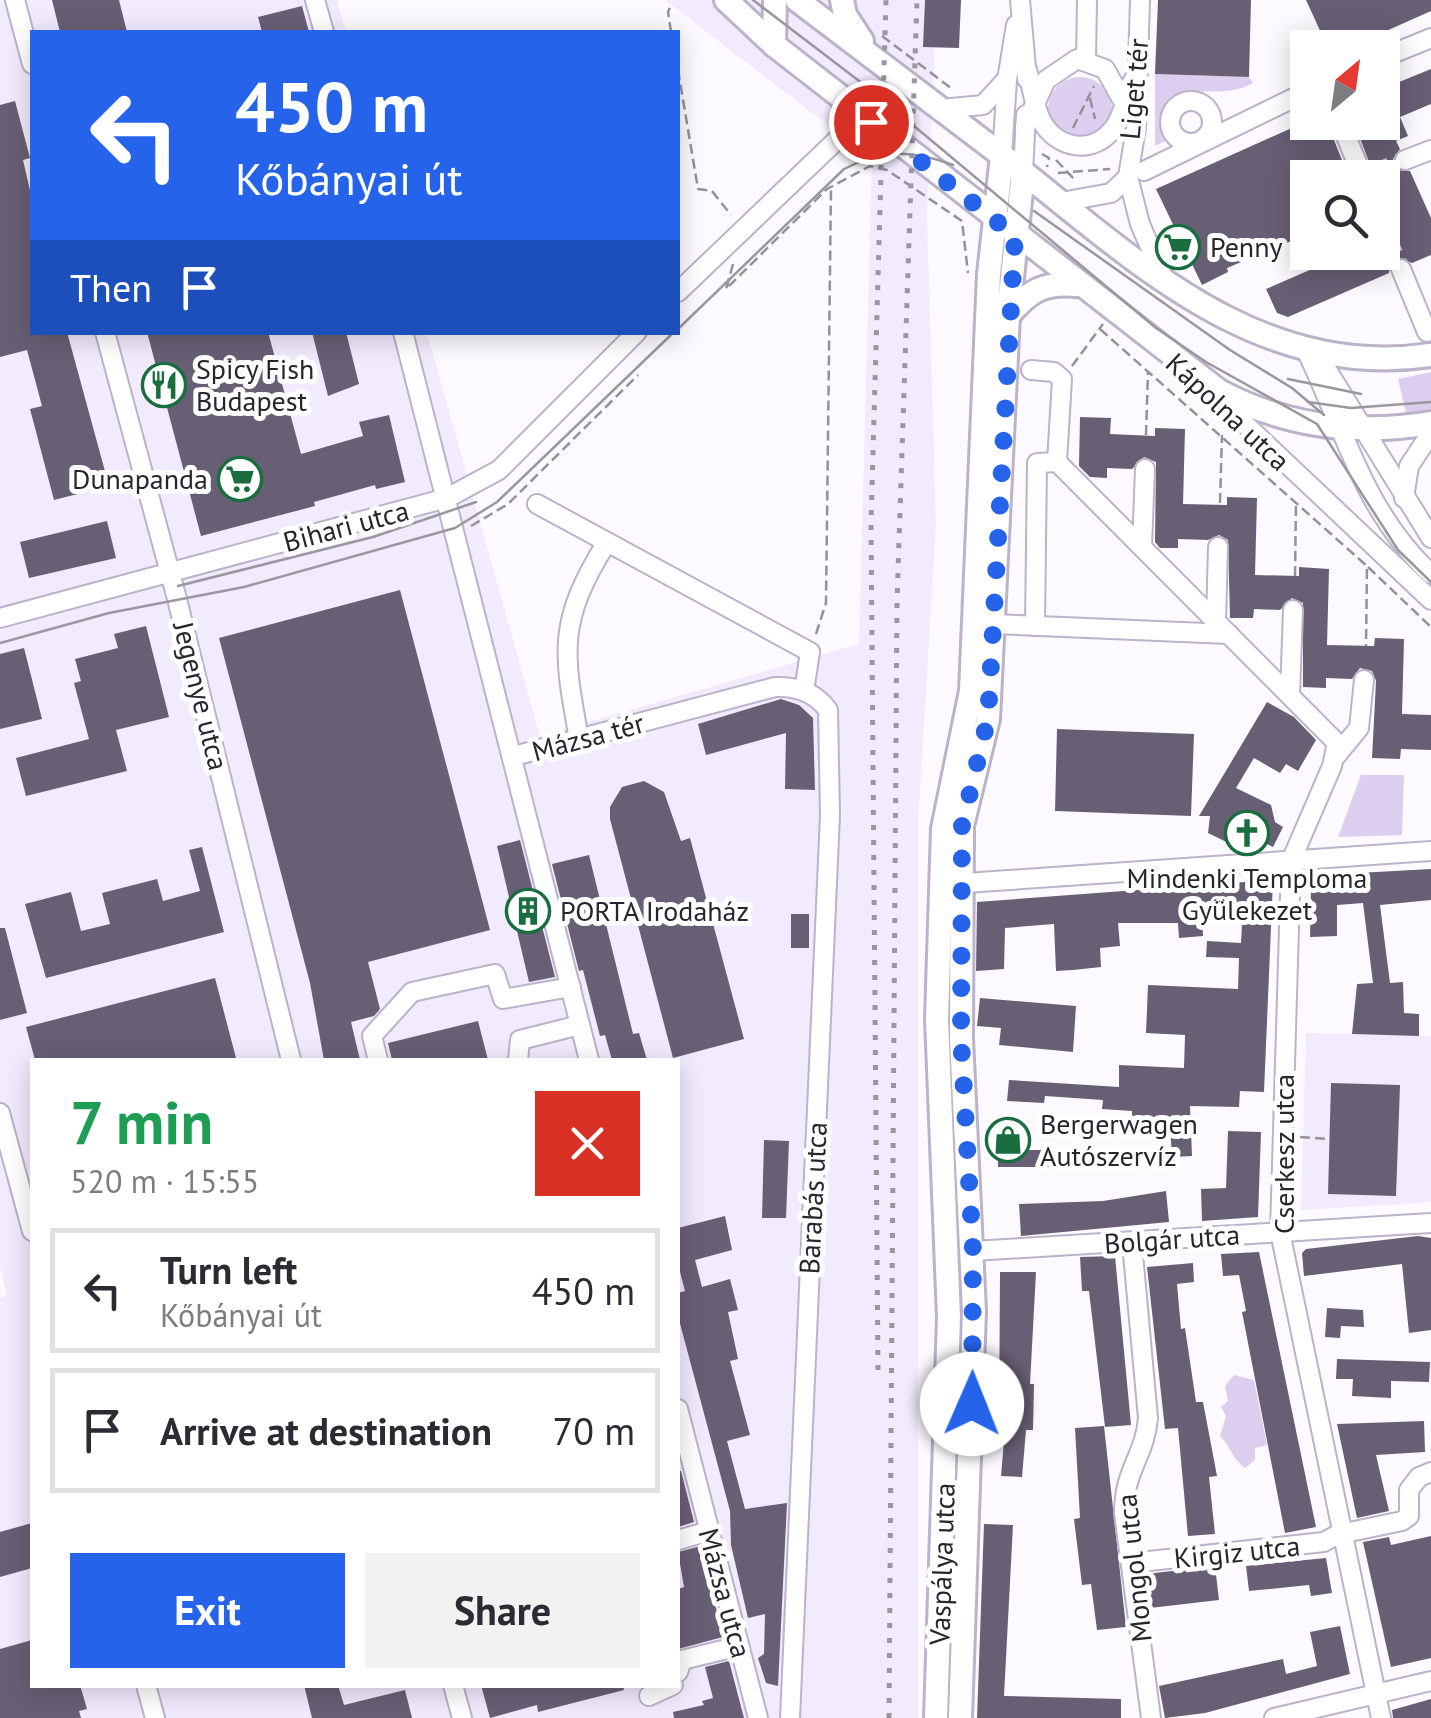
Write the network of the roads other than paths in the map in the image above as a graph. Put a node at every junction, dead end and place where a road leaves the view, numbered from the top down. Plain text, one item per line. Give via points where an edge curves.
1 (15, 0) edge
2 (315, 0) edge
3 (726, 0) edge
4 (775, 0) edge
5 (797, 0) edge
6 (1088, 0) edge
7 (1140, 0) edge
8 (1020, 2) edge
9 (844, 8) edge
10 (323, 30) edge
11 (1431, 38) edge
12 (774, 46) junction
13 (1400, 51) edge
14 (30, 56) edge
15 (1095, 63) junction
16 (888, 70) junction
17 (1027, 70) junction
18 (1138, 70) junction
19 (1006, 80) junction
20 (1290, 99) edge
21 (1037, 100) junction
22 (1123, 101) junction
23 (941, 110) junction
24 (871, 122) junction
25 (1025, 126) junction
26 (1136, 128) junction
27 (1431, 150) edge
28 (1002, 156) junction
29 (1405, 160) tunnel mouth
30 (1023, 172) junction
31 (1131, 172) junction
32 (1061, 202) junction
33 (996, 221) junction
34 (1015, 236) junction
35 (1400, 269) tunnel mouth
36 (1166, 284) junction
37 (1077, 285) junction
38 (680, 290) edge
39 (1008, 316) junction
40 (105, 335) edge
41 (404, 335) edge
42 (633, 335) edge
43 (1429, 343) edge
44 (1308, 352) junction
45 (1031, 370) dead end
46 (1193, 374) junction
47 (1431, 423) edge
48 (1353, 428) junction
49 (1431, 433) edge
50 (1057, 462) junction
51 (1145, 469) dead end
52 (447, 498) junction
53 (1404, 499) junction
54 (537, 504) dead end
55 (1431, 538) edge
56 (607, 542) junction
57 (1142, 547) junction
58 (1218, 547) dead end
59 (987, 558) junction
60 (170, 574) junction
61 (1431, 574) edge
62 (1431, 600) edge
63 (1293, 610) dead end
64 (0, 618) edge
65 (994, 624) junction
66 (1035, 626) junction
67 (1222, 628) junction
68 (1364, 680) dead end
69 (804, 691) junction
70 (1290, 695) junction
71 (580, 739) junction
72 (514, 756) junction
73 (1336, 756) junction
74 (1431, 851) edge
75 (1290, 861) junction
76 (952, 884) junction
77 (571, 987) junction
78 (580, 1025) junction
79 (291, 1058) edge
80 (378, 1058) edge
81 (518, 1058) edge
82 (588, 1058) edge
83 (0, 1113) edge
84 (1431, 1223) edge
85 (30, 1224) edge
86 (1280, 1232) junction
87 (1132, 1243) junction
88 (961, 1251) junction
89 (680, 1417) edge
90 (1431, 1472) edge
91 (709, 1530) junction
92 (1340, 1534) junction
93 (680, 1539) edge
94 (1130, 1563) junction
95 (739, 1646) junction
96 (680, 1664) edge
97 (1431, 1681) edge
98 (147, 1688) edge
99 (454, 1688) edge
100 (666, 1688) edge
101 (649, 1696) dead end
102 (1376, 1696) junction
103 (790, 1710) edge
104 (758, 1714) edge
105 (155, 1718) edge
106 (462, 1718) edge
107 (936, 1718) edge
108 (960, 1718) edge
109 (1151, 1718) edge
110 (1274, 1718) edge
111 (1381, 1718) edge

1 - 14 street
2 - 10 street
3 - 12 main road, Kápolna utca
4 - 12 main road
5 - 16 main road
6 - 15 street
7 - 18 street, Liget tér
8 - 17 street
8 - 19 street
9 - 16 main road
11 - 13 street
12 - 24 main road, Kápolna utca
15 - 21 street via 1058,68
15 - 22 street via 1116,82
16 - 23 main road
17 - 21 street
17 - 25 street
18 - 22 street
18 - 26 street, Liget tér
19 - 23 street via 998,94 974,108
19 - 28 street
20 - 31 street
21 - 22 street via 1044,125 1070,152 1116,127
21 - 25 street
22 - 26 street
23 - 28 main road
24 - 33 main road, Kápolna utca
24 - 38 street via 842,134
25 - 30 street
26 - 31 street, Liget tér
27 - 29 street
28 - 30 main road
28 - 33 main road, Vaspálya utca
30 - 32 main road
30 - 34 main road, Vaspálya utca
31 - 32 street, Liget tér via 1111,192
31 - 36 street, Liget tér via 1140,224
32 - 36 main road
33 - 34 main road, Kápolna utca
33 - 59 main road, Vaspálya utca via 989,274
34 - 37 main road, Kápolna utca
34 - 39 main road, Vaspálya utca
35 - 43 street
36 - 44 main road via 1240,327
37 - 39 main road via 1034,289
37 - 46 main road, Kápolna utca via 1107,320
39 - 59 main road, Vaspálya utca
40 - 60 street, Jegenye utca
41 - 52 street
42 - 52 street, Bihari utca via 498,470
43 - 44 main road via 1388,360
44 - 48 street
45 - 50 street via 1062,379
46 - 48 main road via 1262,412
46 - 62 street, Kápolna utca
47 - 48 main road
48 - 53 street
48 - 61 street via 1358,474 1394,532
49 - 53 street via 1409,466
50 - 57 street
50 - 66 street via 1038,463
51 - 57 street
52 - 60 street, Bihari utca
52 - 72 street, Mázsa tér
53 - 55 street
54 - 56 street
56 - 69 street via 810,652
56 - 71 street via 567,629 565,664
57 - 67 street
58 - 67 street
59 - 65 main road, Vaspálya utca
59 - 76 main road, Vaspálya utca via 964,740 947,799
60 - 64 street, Bihari utca
60 - 79 street, Jegenye utca
63 - 70 street
65 - 66 street
65 - 76 main road, Vaspálya utca via 988,718
66 - 67 street
67 - 70 street
68 - 73 street, Cserkesz utca via 1358,728
69 - 71 street, Mázsa tér via 776,687
69 - 103 street, Barabás utca via 828,710 830,815
70 - 73 street via 1334,739
71 - 72 street, Mázsa tér
72 - 77 street
73 - 75 street, Cserkesz utca
74 - 75 street
75 - 76 street
75 - 86 street, Cserkesz utca
76 - 88 main road, Vaspálya utca via 961,1038
77 - 78 street
77 - 80 street via 502,1000 495,974 412,992 372,1036
78 - 81 street via 520,1040
78 - 82 street
83 - 85 street
84 - 86 street, Bolgár utca
86 - 87 street, Bolgár utca
86 - 92 street, Cserkesz utca
87 - 88 street, Bolgár utca
87 - 94 street, Mongol utca via 1148,1418 1124,1484
88 - 107 main road, Vaspálya utca
88 - 108 main road, Vaspálya utca
89 - 91 street, Mázsa utca
90 - 92 street, Kirgiz utca via 1409,1490 1410,1516
91 - 93 street
91 - 95 street, Mázsa utca
92 - 94 street, Kirgiz utca via 1324,1542
92 - 102 street, Cserkesz utca
94 - 109 street, Mongol utca
95 - 96 street
95 - 104 street, Mázsa utca
97 - 102 street
98 - 105 street
99 - 106 street
100 - 101 street
102 - 110 street
102 - 111 street, Cserkesz utca
103 - 104 street

